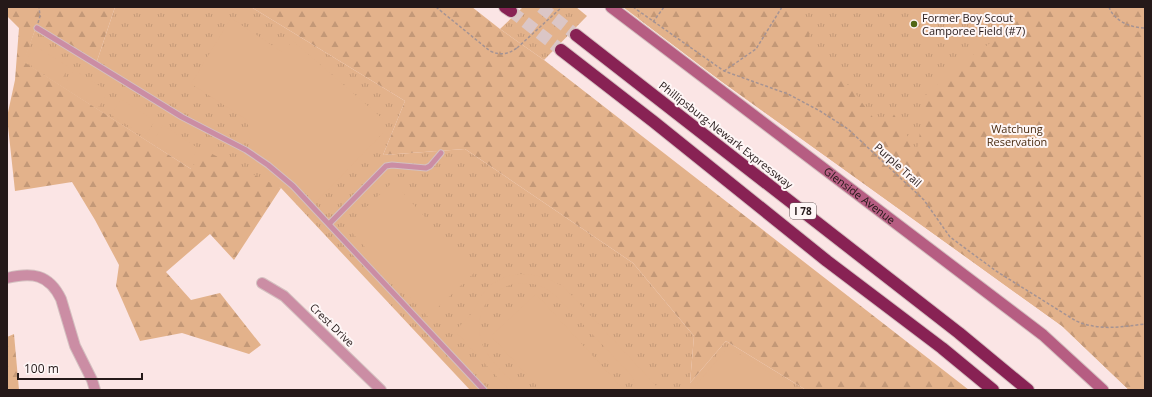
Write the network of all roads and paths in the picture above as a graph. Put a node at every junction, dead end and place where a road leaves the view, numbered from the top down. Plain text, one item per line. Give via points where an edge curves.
1 (39, 7) edge
2 (436, 7) edge
3 (562, 7) edge
4 (610, 7) edge
5 (632, 7) edge
6 (664, 7) edge
7 (782, 7) edge
8 (1109, 7) edge
9 (653, 22) junction
10 (37, 28) joint
11 (1145, 28) edge
12 (576, 35) tunnel mouth
13 (561, 50) tunnel mouth
14 (724, 71) junction
15 (441, 153) dead end
16 (329, 224) junction
17 (7, 278) edge
18 (262, 283) dead end
19 (1145, 324) edge
20 (95, 390) edge
21 (381, 390) edge
22 (484, 390) edge
23 (993, 390) edge
24 (1028, 390) edge
25 (1103, 390) edge

1 - 10 path
2 - 3 path, bridge via 490,51 504,54 517,48
4 - 25 main road, Glenside Avenue via 1037,331
5 - 9 path, Purple Trail
6 - 9 path
7 - 14 path via 756,49
8 - 11 path via 1120,22
9 - 14 path, Purple Trail
10 - 16 lane via 182,117 246,150 293,186
12 - 24 highway, Phillipsburg-Newark Expressway / I 78 via 959,333
13 - 23 highway, I 78
14 - 19 path, Purple Trail via 788,94 848,130 924,200 950,237 996,271 1076,320 1088,326 1104,328
15 - 16 lane via 426,168 386,166
16 - 22 lane
17 - 20 street via 33,275 41,277 53,286 61,299 75,346
18 - 21 street, Crest Drive via 284,296

